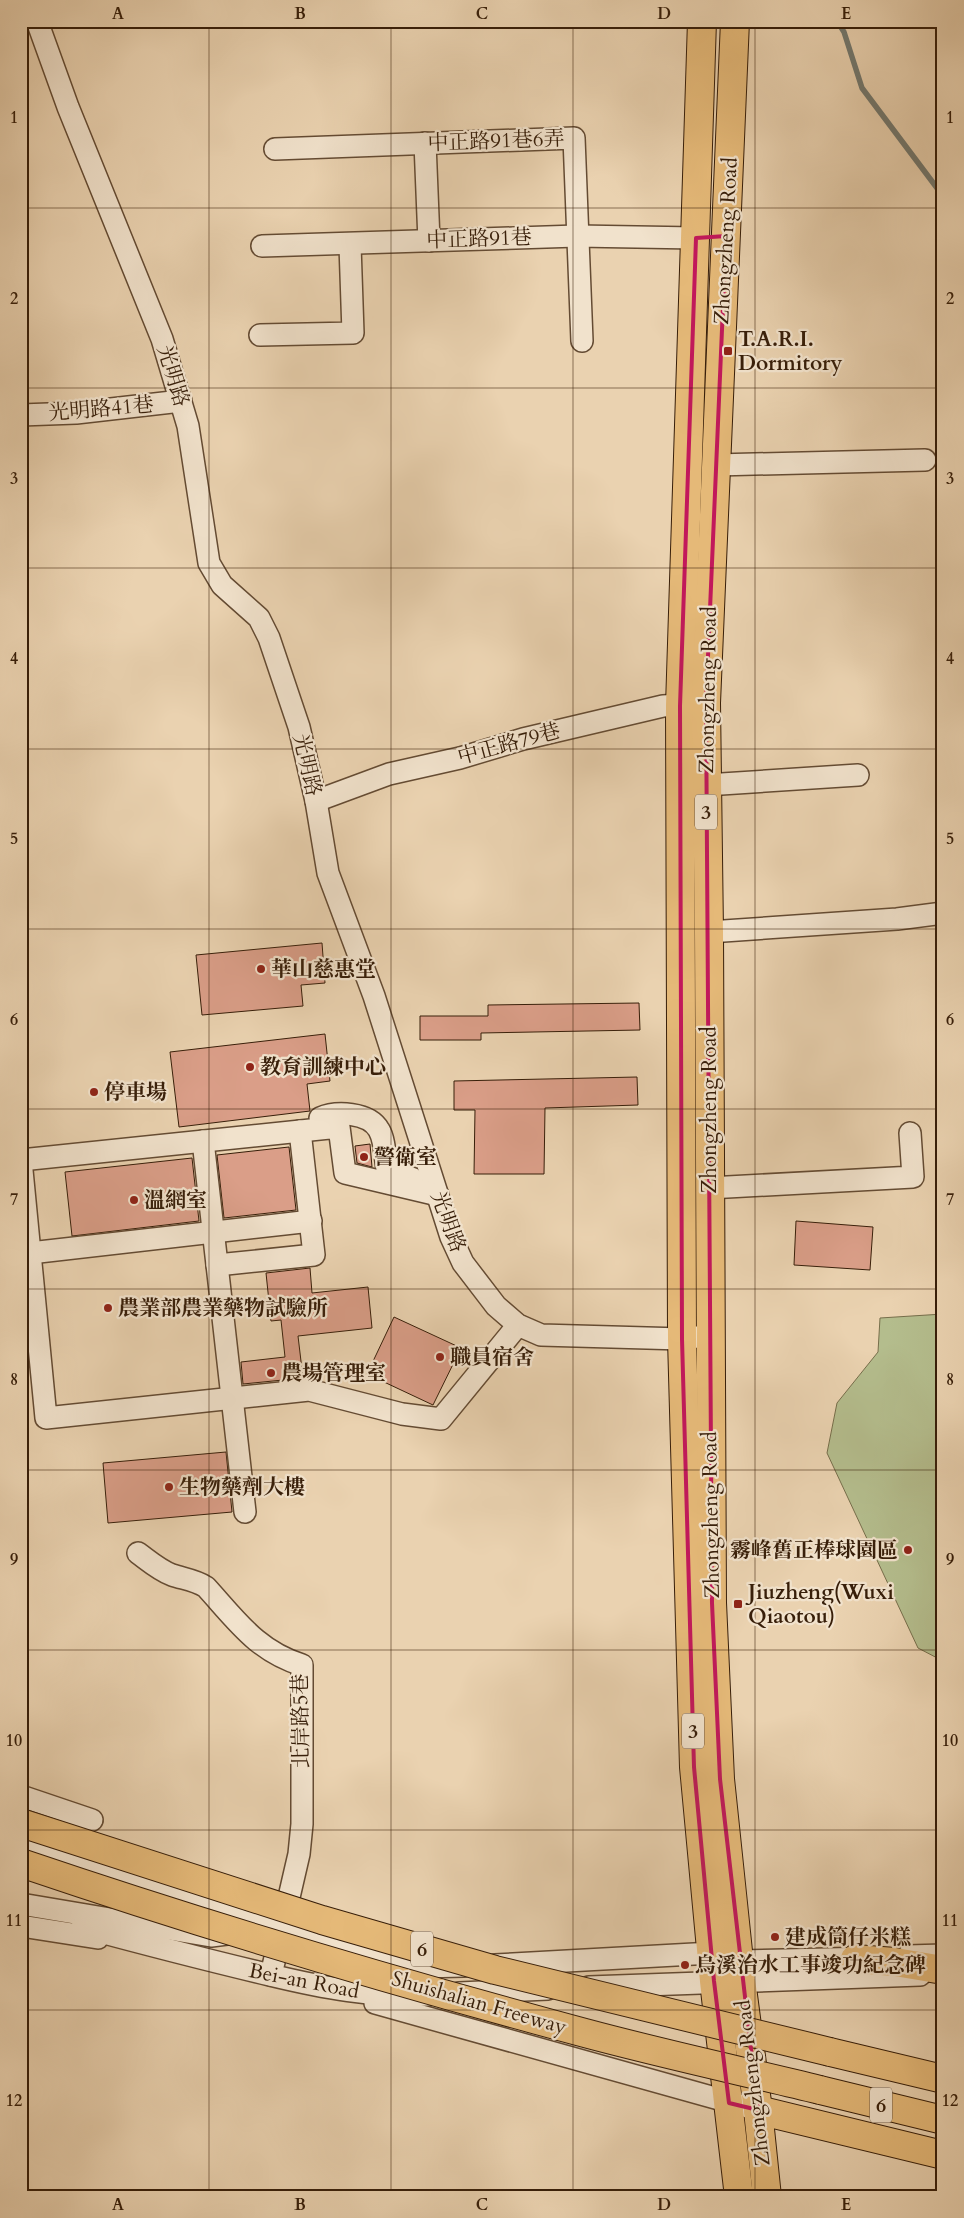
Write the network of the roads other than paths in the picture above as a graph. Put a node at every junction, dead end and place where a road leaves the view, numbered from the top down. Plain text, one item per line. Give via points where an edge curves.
1 (36, 21) edge
2 (702, 21) edge
3 (735, 21) edge
4 (425, 143) junction
5 (276, 149) dead end
6 (577, 236) junction
7 (726, 236) junction
8 (696, 238) junction
9 (429, 241) junction
10 (350, 244) junction
11 (262, 246) dead end
12 (260, 335) dead end
13 (582, 341) dead end
14 (181, 401) junction
15 (21, 415) edge
16 (925, 460) dead end
17 (716, 465) junction
18 (693, 704) junction
19 (858, 775) dead end
20 (706, 784) junction
21 (316, 802) junction
22 (943, 913) edge
23 (709, 932) junction
24 (304, 1131) junction
25 (910, 1132) dead end
26 (203, 1141) junction
27 (21, 1160) edge
28 (710, 1188) junction
29 (436, 1189) junction
30 (310, 1221) junction
31 (214, 1233) junction
32 (30, 1253) junction
33 (217, 1266) junction
34 (518, 1325) junction
35 (710, 1336) junction
36 (682, 1339) junction
37 (31, 1361) edge
38 (233, 1398) junction
39 (245, 1512) dead end
40 (138, 1553) dead end
41 (21, 1796) edge
42 (92, 1820) dead end
43 (21, 1823) edge
44 (21, 1844) edge
45 (21, 1863) edge
46 (21, 1904) edge
47 (21, 1911) edge
48 (21, 1926) edge
49 (282, 1927) junction
50 (161, 1948) junction
51 (712, 1953) junction
52 (943, 1955) edge
53 (855, 1959) junction
54 (943, 1970) edge
55 (740, 1971) junction
56 (943, 1974) edge
57 (271, 1976) junction
58 (714, 1981) junction
59 (310, 1985) junction
60 (943, 2079) edge
61 (729, 2103) junction
62 (758, 2110) junction
63 (943, 2120) edge
64 (943, 2155) edge
65 (740, 2197) edge
66 (767, 2197) edge

1 - 14 street, 光明路 via 162,339
2 - 8 main road, Zhongzheng Road / 3
3 - 7 main road, Zhongzheng Road / 3
4 - 5 street, 中正路91巷6弄
4 - 6 street, 中正路91巷6弄 via 574,138
4 - 9 street
6 - 8 street, 中正路91巷
6 - 9 street, 中正路91巷
6 - 13 street, 中正路91巷6弄
7 - 8 main road
7 - 17 main road, Zhongzheng Road / 3
8 - 18 main road, Zhongzheng Road / 3
9 - 10 street, 中正路91巷
10 - 11 street, 中正路91巷
10 - 12 street via 353,333
14 - 15 street, 光明路41巷 via 76,414
14 - 21 street, 光明路 via 188,426 209,563 222,585 259,618 269,638 299,727
16 - 17 street
17 - 18 main road, Zhongzheng Road / 3
18 - 20 main road, Zhongzheng Road / 3
18 - 21 street, 中正路79巷 via 646,710 522,739 460,758 389,774
18 - 36 main road, Zhongzheng Road / 3
19 - 20 street
20 - 23 main road, Zhongzheng Road / 3
21 - 29 street, 光明路 via 328,873 377,1005
22 - 23 street
23 - 28 main road, Zhongzheng Road / 3
24 - 26 street
24 - 29 street via 339,1127 345,1173
24 - 29 street via 321,1117 350,1115 367,1120 380,1131 387,1169 394,1175
24 - 30 street
25 - 28 street via 913,1177
26 - 27 street
26 - 31 street
27 - 32 street
28 - 35 main road, Zhongzheng Road / 3
29 - 34 street, 光明路 via 463,1263 496,1306
30 - 31 street
30 - 33 street via 314,1255
31 - 32 street
31 - 33 street
32 - 37 street
33 - 38 street
34 - 36 street, 光明路 via 541,1335
34 - 38 street via 441,1419 402,1414 309,1390
35 - 36 street, 光明路
35 - 55 main road, Zhongzheng Road / 3 via 712,1603 719,1750
36 - 51 main road, Zhongzheng Road / 3 via 694,1767
37 - 38 street via 46,1418
38 - 39 street
40 - 49 street, 北岸路5巷 via 158,1568 206,1587 263,1647 283,1659 302,1665 302,1824 299,1854
41 - 42 street
43 - 60 main road, Shuishalian Freeway / 6, bridge via 322,1920 495,1970
44 - 49 street
45 - 63 main road, Shuishalian Freeway / 6, bridge via 484,2006
46 - 49 street, Bei-an Road via 211,1936
47 - 50 street, Bei-an Road
48 - 50 street
49 - 51 street, Bei-an Road via 420,1967
49 - 57 street, 北岸路5巷
50 - 57 street, Bei-an Road
51 - 55 street, Bei-an Road
51 - 58 main road, Zhongzheng Road / 3
52 - 53 street
53 - 54 main road
53 - 55 street
55 - 56 street
55 - 58 street, Bei-an Road
55 - 62 main road, Zhongzheng Road / 3
57 - 59 street, Bei-an Road
58 - 59 street, Bei-an Road via 399,1996
58 - 61 main road, Zhongzheng Road / 3
59 - 61 street
61 - 62 street
61 - 65 main road, Zhongzheng Road / 3
62 - 64 main road
62 - 66 main road, Zhongzheng Road / 3

